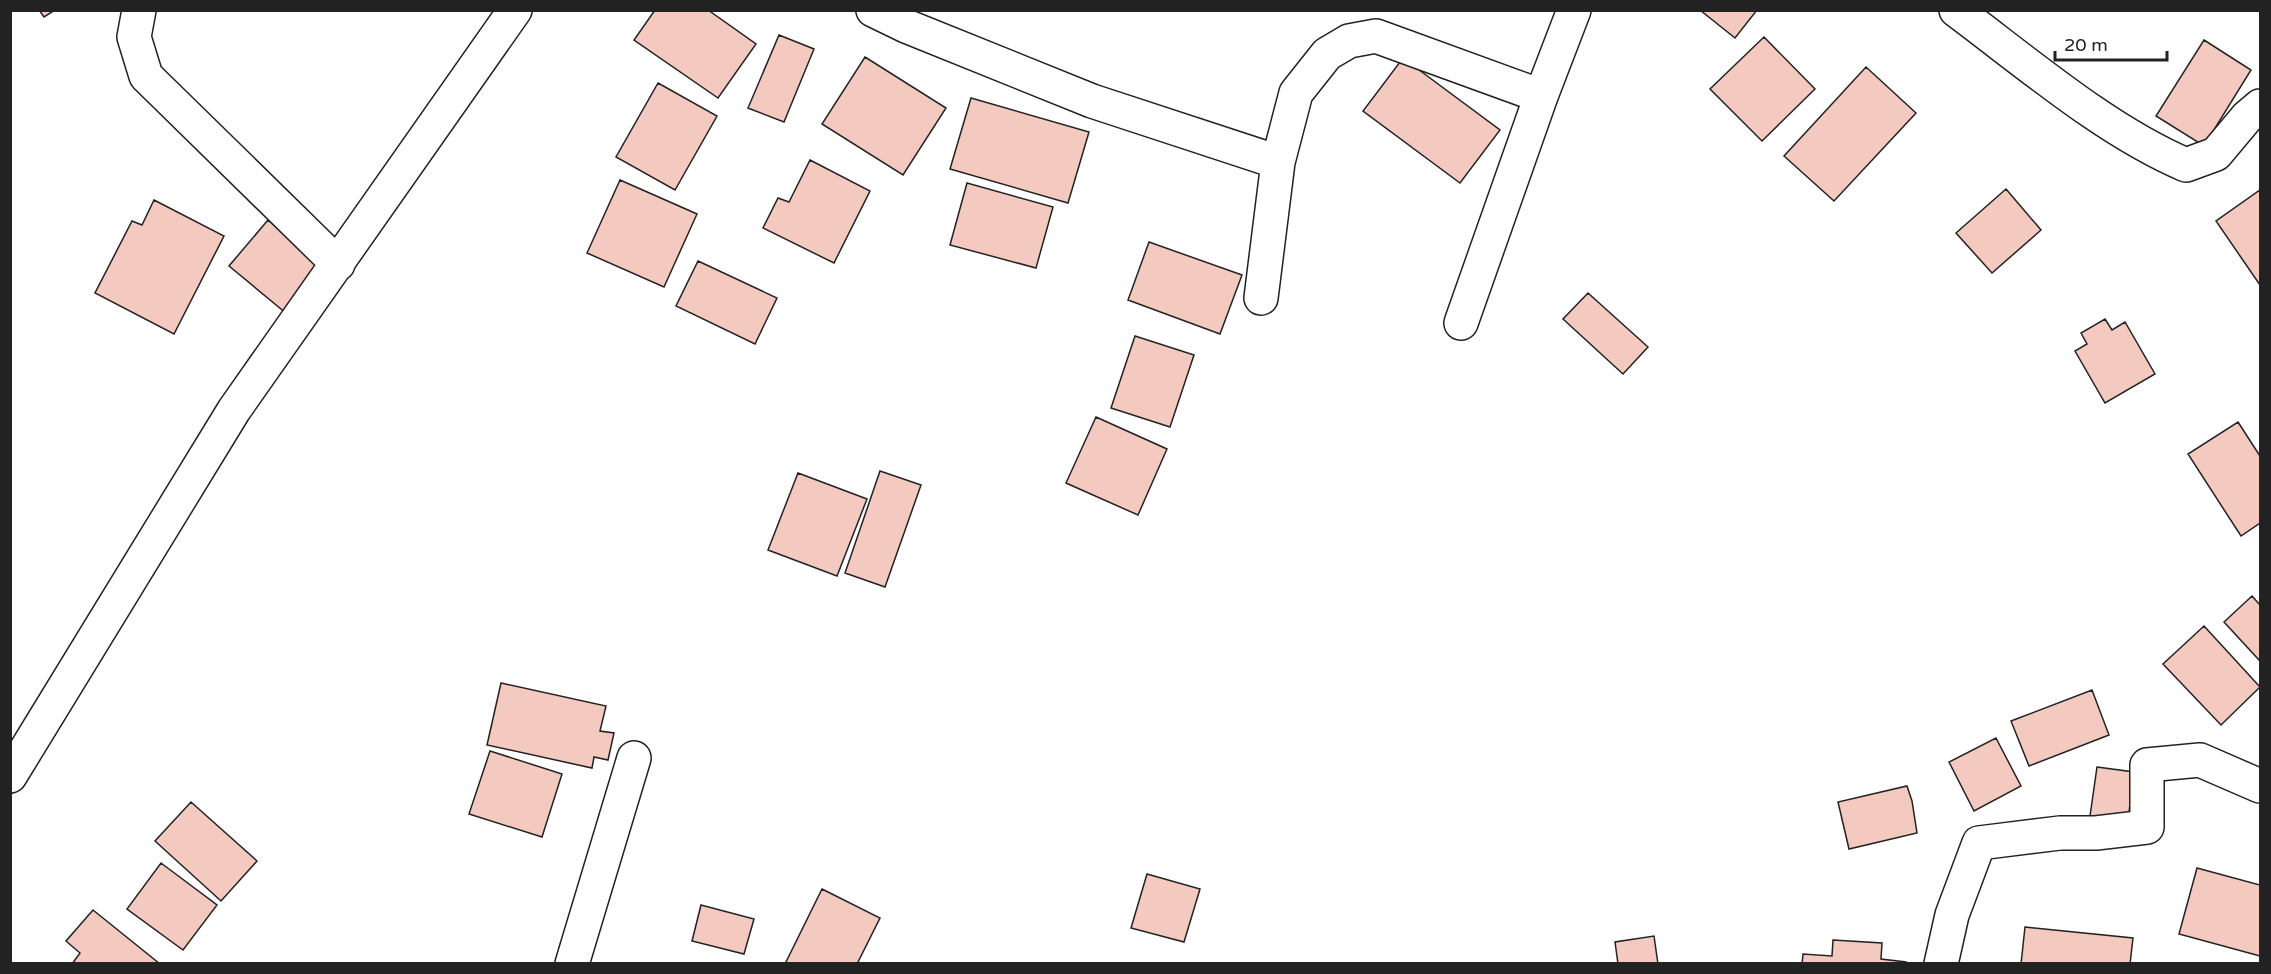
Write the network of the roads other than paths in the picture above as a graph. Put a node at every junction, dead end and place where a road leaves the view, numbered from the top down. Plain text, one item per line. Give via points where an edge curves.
1 (139, 10) edge
2 (515, 10) edge
3 (873, 10) edge
4 (1574, 10) edge
5 (1956, 10) edge
6 (912, 18) edge
7 (1541, 96) junction
8 (2260, 106) edge
9 (1278, 162) junction
10 (338, 264) junction
11 (1261, 298) dead end
12 (1461, 323) dead end
13 (634, 758) dead end
14 (10, 776) edge
15 (2260, 786) edge
16 (572, 963) edge
17 (1941, 963) edge

1 - 10 street via 134,37 146,76
2 - 10 street
3 - 6 street
4 - 7 street
5 - 8 street via 2097,114 2186,165 2216,154
6 - 9 street via 1092,101
7 - 9 street via 1376,36 1349,41 1327,54 1296,93
7 - 12 street
9 - 11 street
10 - 14 street via 234,410
13 - 16 street
15 - 17 street via 2200,760 2147,765 2147,827 2096,833 2060,832 1979,843 1952,915

